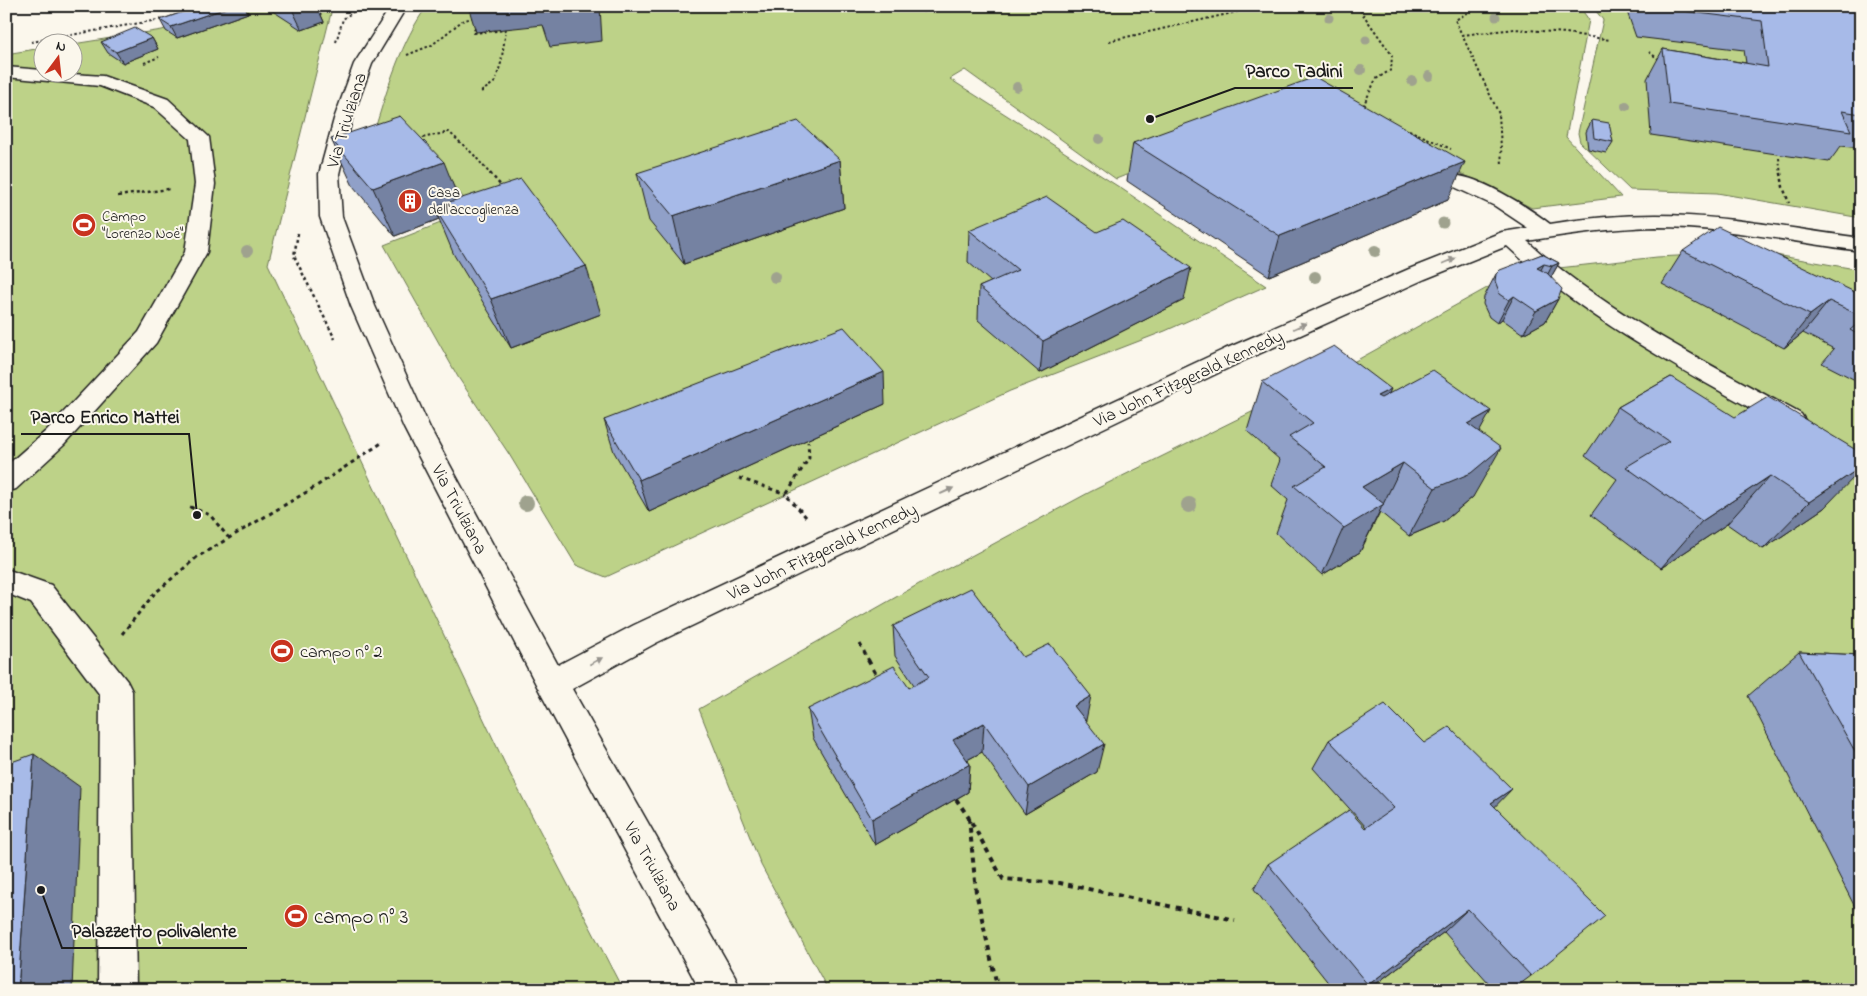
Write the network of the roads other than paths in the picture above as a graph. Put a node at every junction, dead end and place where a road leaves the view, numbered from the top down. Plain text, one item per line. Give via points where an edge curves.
1 (399, 6) edge
2 (6, 72) edge
3 (1455, 180) edge
4 (1546, 231) junction
5 (1510, 237) junction
6 (1861, 246) edge
7 (1810, 430) edge
8 (6, 482) edge
9 (6, 582) edge
10 (552, 684) junction
11 (117, 990) edge
12 (721, 990) edge

1 - 10 street, Via Triulziana via 363,64 343,119 329,174 331,216 363,306 417,428
2 - 8 street via 102,81 161,103 199,137 205,184 196,252 148,337 56,438
3 - 4 street via 1524,213
4 - 5 street, Via John Fitzgerald Kennedy
4 - 6 street, Via John Fitzgerald Kennedy via 1616,222 1656,221 1802,235
5 - 7 street via 1534,261 1607,316
10 -> 5 street, Via John Fitzgerald Kennedy via 645,634 1234,355
9 - 11 street via 41,594 116,691
10 - 12 street, Via Triulziana

